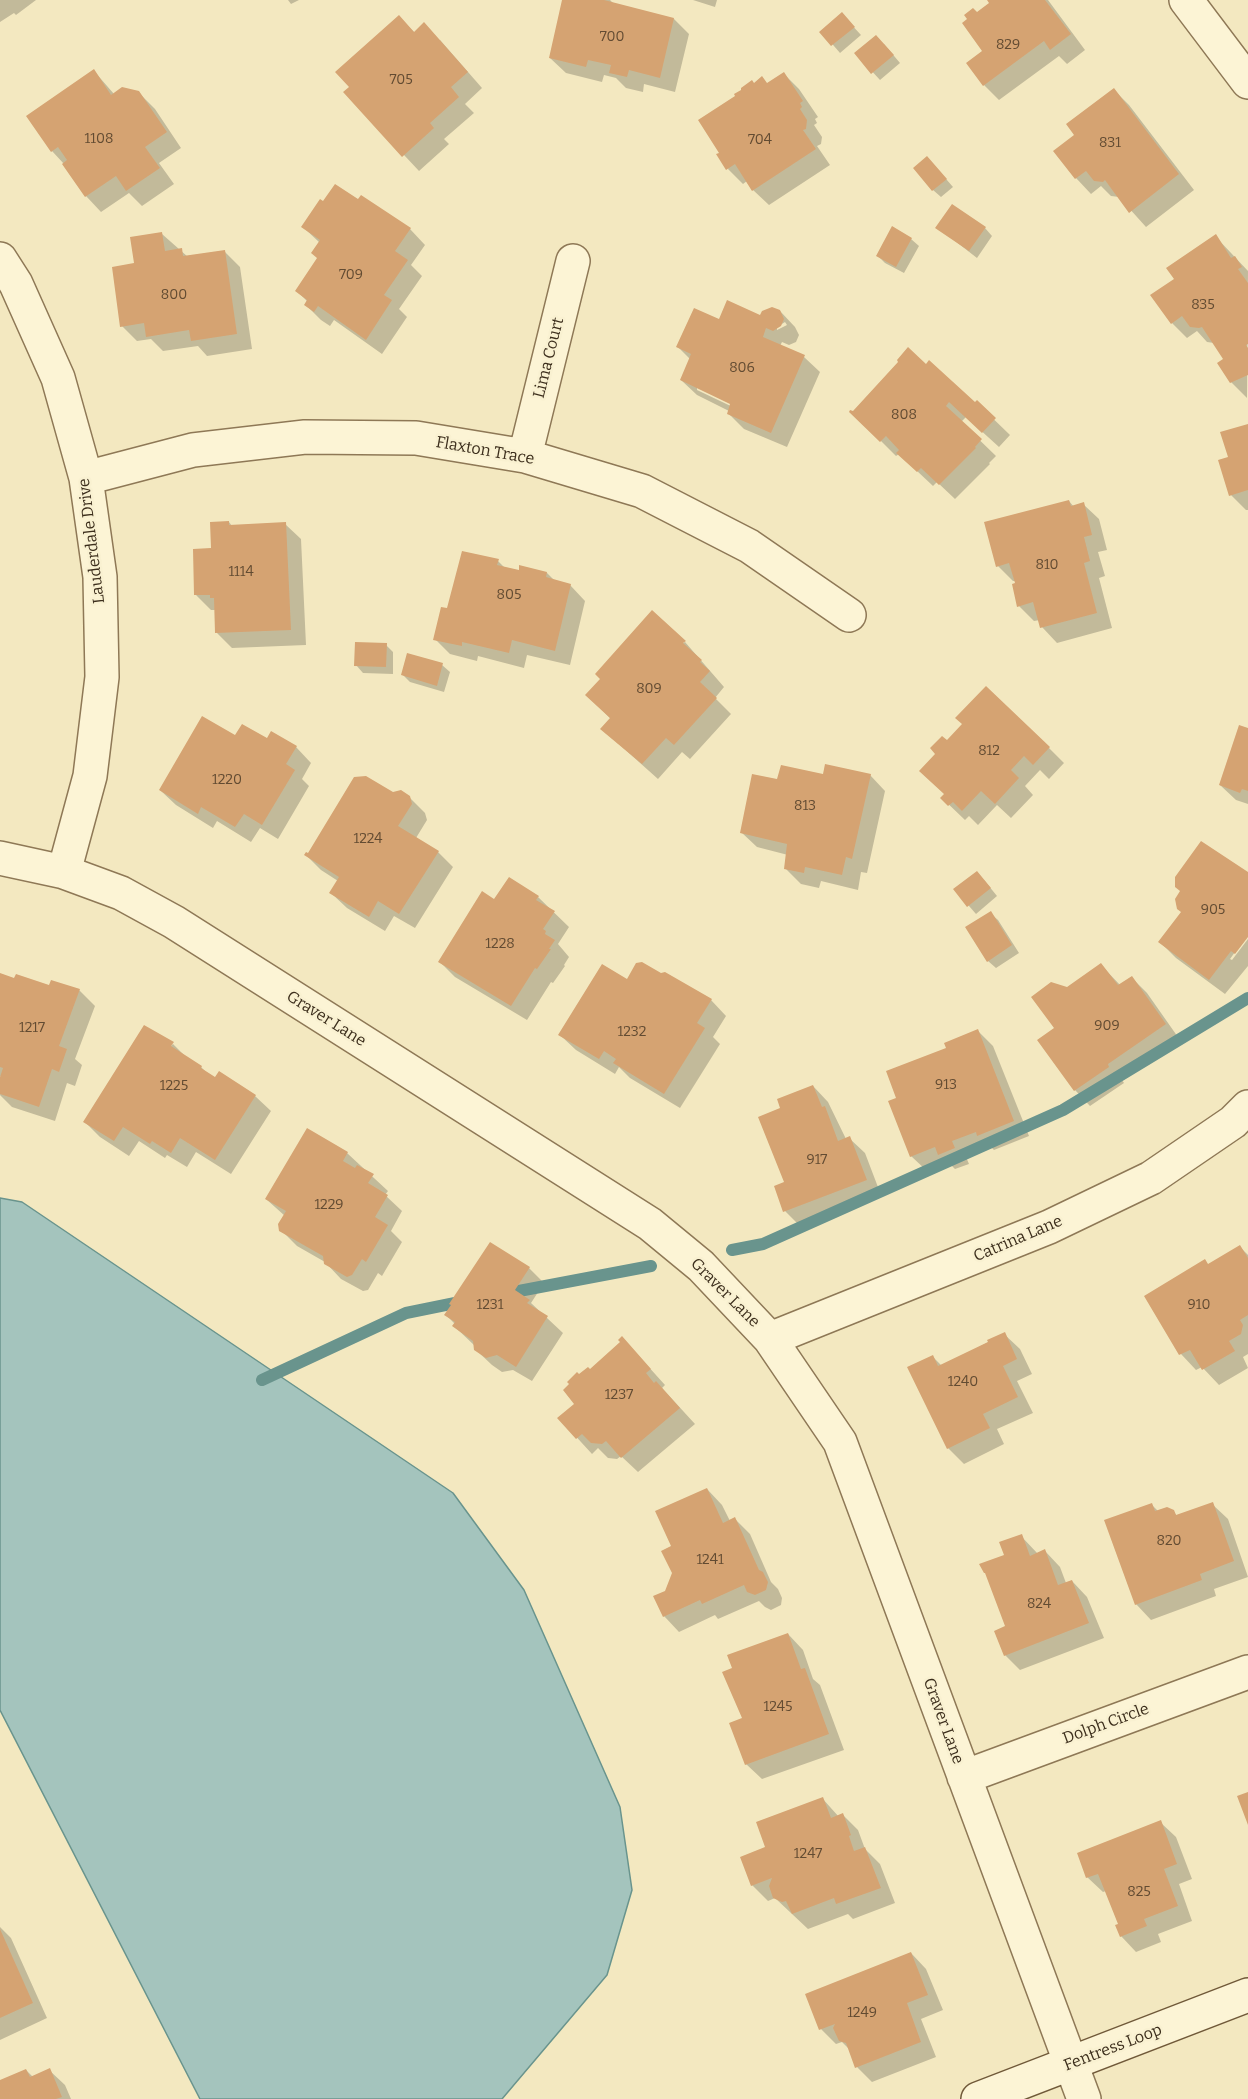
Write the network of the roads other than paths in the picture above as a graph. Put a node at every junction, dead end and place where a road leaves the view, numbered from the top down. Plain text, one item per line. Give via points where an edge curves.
1 (1186, 0) edge
2 (1248, 82) edge
3 (0, 259) edge
4 (573, 261) dead end
5 (525, 456) junction
6 (86, 478) junction
7 (849, 615) dead end
8 (0, 858) edge
9 (64, 872) junction
10 (1248, 1107) edge
11 (770, 1339) junction
12 (1248, 1672) edge
13 (964, 1777) junction
14 (1248, 1995) edge
15 (1071, 2064) junction
16 (978, 2099) edge
17 (1084, 2099) edge

1 - 2 street
3 - 6 street, Lauderdale Drive via 16,284 58,378
4 - 5 street, Lima Court
5 - 6 street, Flaxton Trace via 416,438 305,437 193,450
5 - 7 street, Flaxton Trace via 642,491 749,546
6 - 9 street, Lauderdale Drive via 100,577 102,677 90,776
8 - 9 street, Graver Lane
9 - 11 street, Graver Lane via 122,894 174,922 650,1224 701,1266
10 - 11 street, Catrina Lane via 1233,1122 1140,1183 1049,1227
11 - 13 street, Graver Lane via 840,1442
12 - 13 street, Dolph Circle
13 - 15 street, Graver Lane
14 - 15 street, Fentress Loop
15 - 16 street, Fentress Loop
15 - 17 street, Graver Lane

